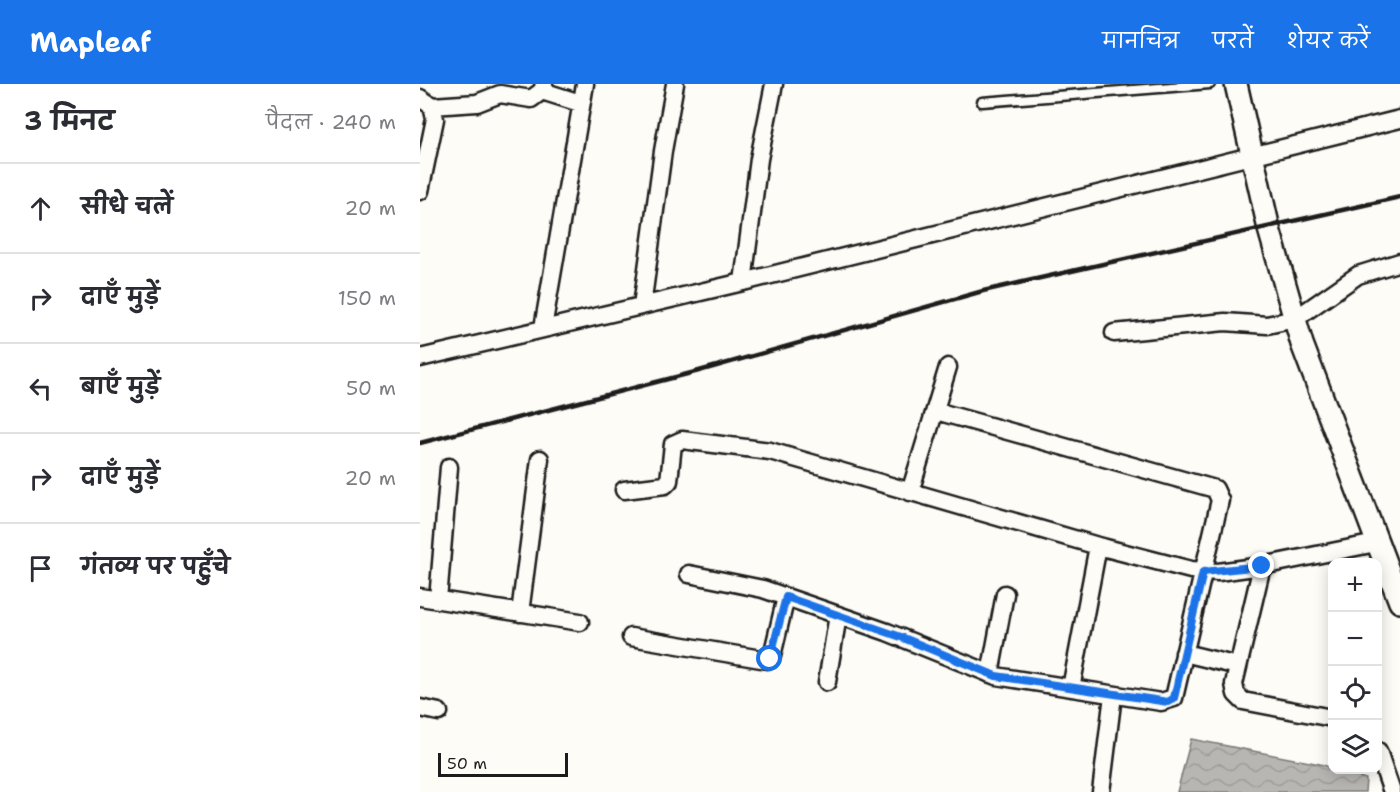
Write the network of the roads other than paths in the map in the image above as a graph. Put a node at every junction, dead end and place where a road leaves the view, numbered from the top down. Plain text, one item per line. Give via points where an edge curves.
1 (585, 84) edge
2 (675, 84) edge
3 (774, 84) edge
4 (1210, 84) edge
5 (1236, 84) edge
6 (543, 88) edge
7 (426, 102) edge
8 (982, 102) dead end
9 (580, 103) junction
10 (1400, 119) edge
11 (1252, 156) junction
12 (420, 191) edge
13 (1400, 262) edge
14 (743, 282) junction
15 (642, 306) junction
16 (1295, 319) junction
17 (543, 328) junction
18 (1114, 333) dead end
19 (420, 358) edge
20 (948, 367) dead end
21 (936, 411) junction
22 (540, 459) dead end
23 (449, 467) dead end
24 (624, 490) dead end
25 (910, 492) junction
26 (1376, 543) junction
27 (1098, 546) junction
28 (1262, 566) junction
29 (1203, 572) junction
30 (689, 574) dead end
31 (1005, 594) dead end
32 (420, 597) edge
33 (786, 597) junction
34 (438, 600) junction
35 (1400, 602) edge
36 (520, 613) junction
37 (838, 615) junction
38 (580, 622) dead end
39 (631, 637) dead end
40 (1184, 653) junction
41 (1238, 666) junction
42 (990, 674) junction
43 (827, 682) dead end
44 (1071, 688) junction
45 (1113, 695) junction
46 (420, 708) edge
47 (439, 712) dead end
48 (1328, 717) edge
49 (1382, 765) edge
50 (1101, 792) edge
51 (1392, 792) edge

1 - 9 street
2 - 15 street
3 - 14 street via 759,159
4 - 8 lane
5 - 11 street
6 - 7 street via 531,99 500,94 477,103
6 - 9 street
7 - 12 street via 435,119
9 - 17 street
10 - 11 street
11 - 14 street
11 - 16 street
13 - 16 street via 1358,275
14 - 15 street
15 - 17 street
16 - 18 street via 1267,325 1225,322
16 - 26 street
17 - 19 street
20 - 21 street
21 - 25 street
21 - 29 street via 1215,489 1220,500
22 - 36 street
23 - 34 street
24 - 25 street via 665,485 669,481 673,444 682,440 770,451
25 - 27 street
26 - 28 street
26 - 35 street
27 - 29 street
27 - 44 street
28 - 29 street
28 - 41 street
29 - 40 street
30 - 33 street
31 - 42 street
32 - 34 street
33 - 37 street
33 - 39 street via 772,656 766,660
34 - 36 street
36 - 38 street
37 - 42 street
37 - 43 street
40 - 41 street
40 - 45 street via 1174,698 1168,702
41 - 48 street via 1234,684 1242,701
42 - 44 street
44 - 45 street
45 - 50 street
46 - 47 street
49 - 51 street

